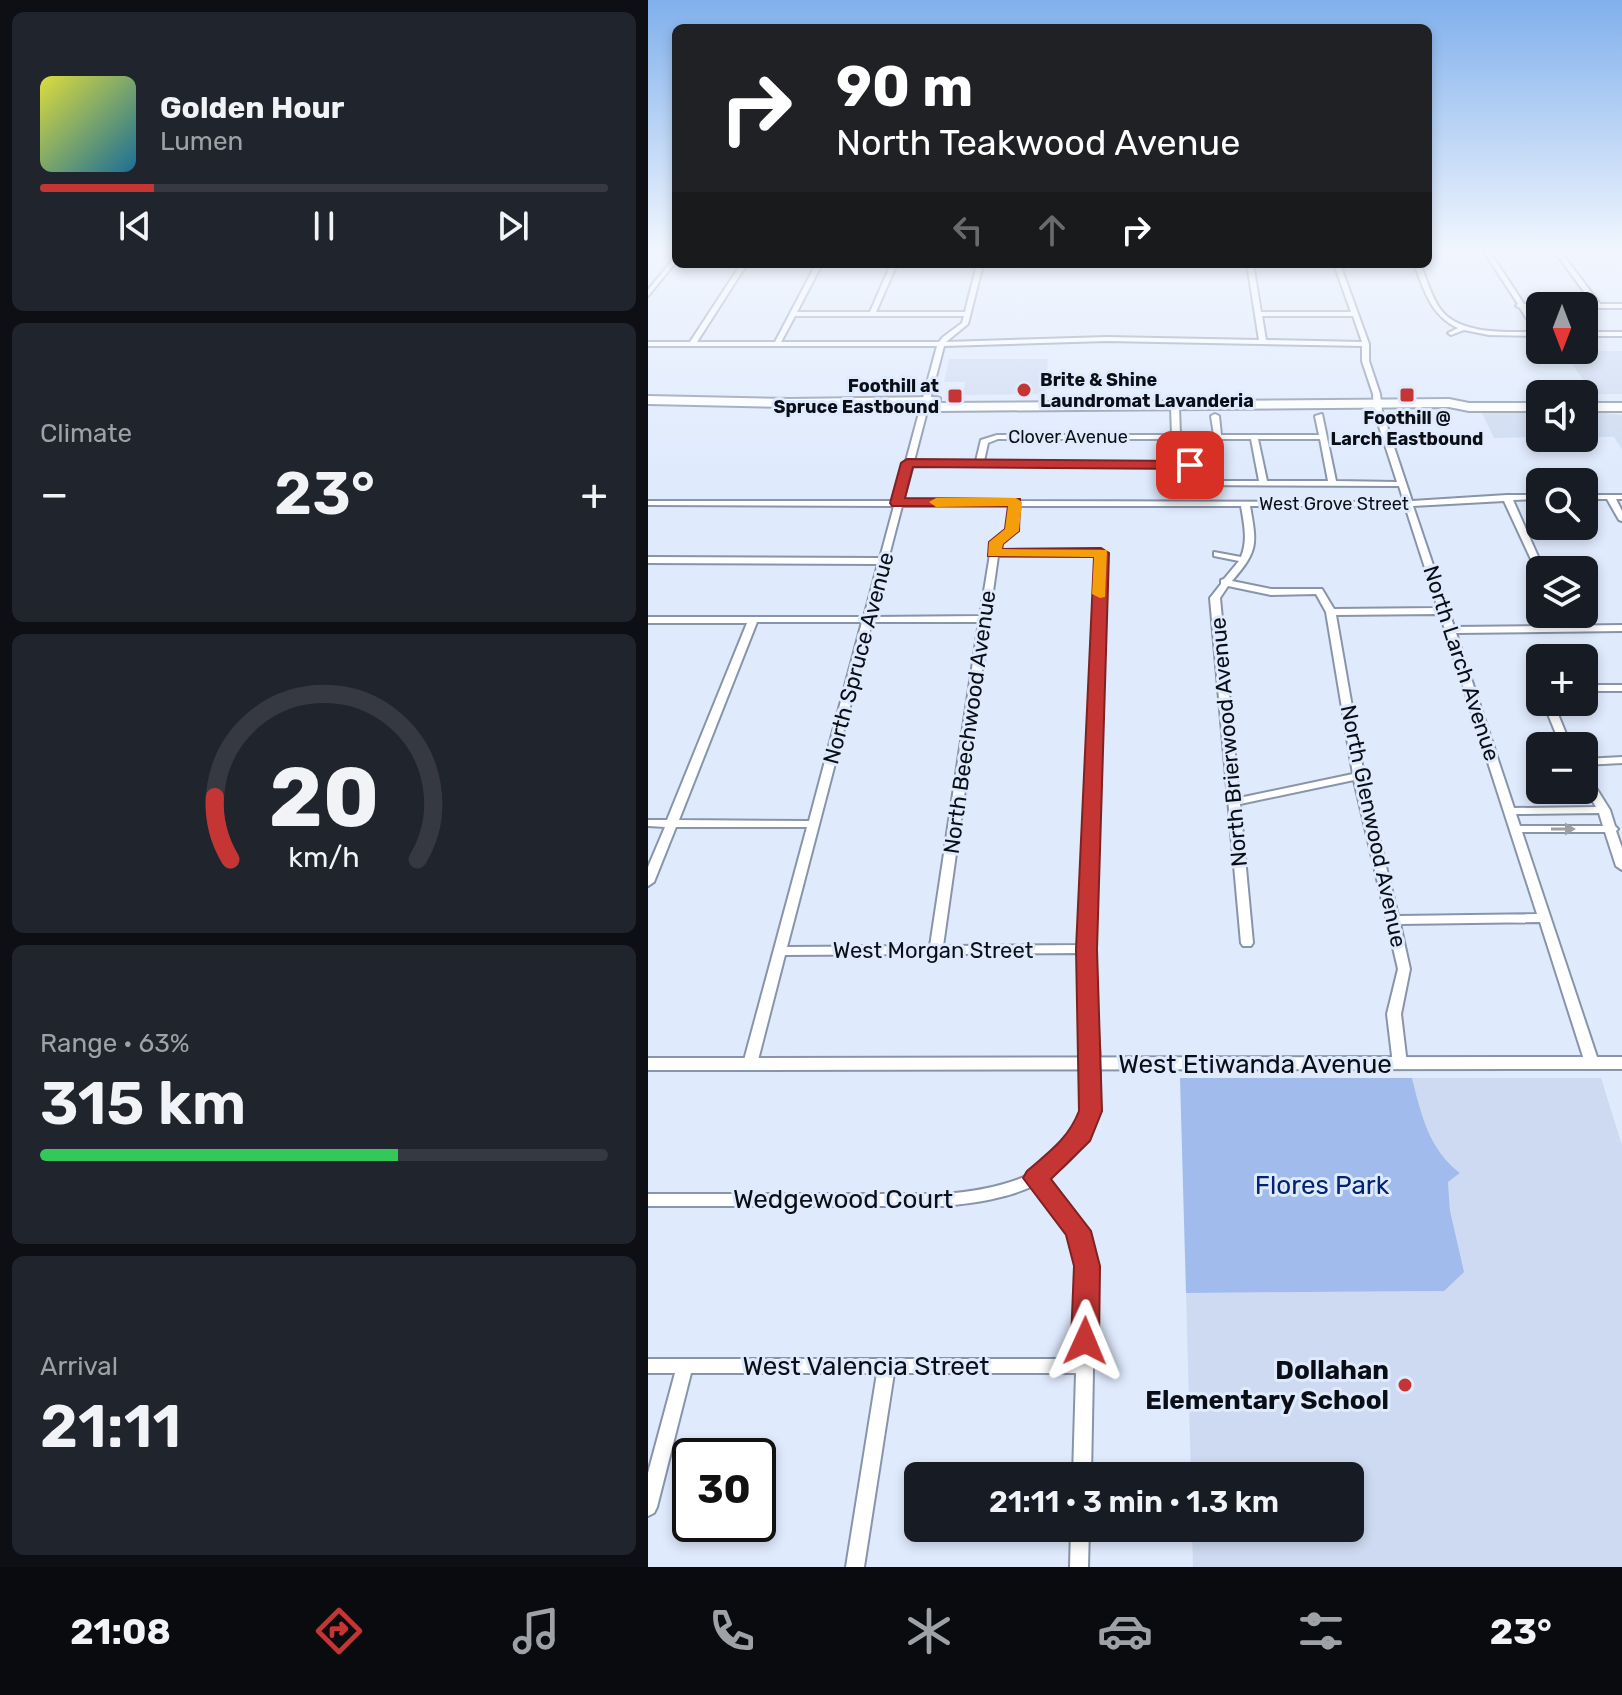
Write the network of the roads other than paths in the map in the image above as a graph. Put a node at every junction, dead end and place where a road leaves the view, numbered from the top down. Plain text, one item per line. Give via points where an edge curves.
1 (704, 325) edge
2 (786, 325) edge
3 (964, 325) edge
4 (1262, 325) edge
5 (1359, 325) edge
6 (1462, 325) edge
7 (1465, 327) junction
8 (1451, 333) dead end
9 (1526, 333) edge
10 (1598, 334) edge
11 (1622, 334) edge
12 (1263, 343) junction
13 (648, 344) edge
14 (692, 344) junction
15 (777, 344) junction
16 (942, 344) junction
17 (1366, 344) junction
18 (1598, 401) edge
19 (1526, 402) edge
20 (648, 403) edge
21 (925, 403) junction
22 (1379, 403) junction
23 (1449, 403) junction
24 (1622, 403) edge
25 (1242, 404) junction
26 (1526, 404) edge
27 (1175, 407) junction
28 (1598, 407) edge
29 (1215, 416) dead end
30 (1319, 416) dead end
31 (1176, 437) junction
32 (1189, 437) junction
33 (1218, 437) junction
34 (1254, 437) junction
35 (1321, 437) junction
36 (907, 463) junction
37 (979, 464) junction
38 (1190, 465) junction
39 (1263, 483) junction
40 (1333, 484) junction
41 (1402, 484) junction
42 (1507, 497) junction
43 (1526, 497) edge
44 (1598, 497) edge
45 (1610, 497) junction
46 (1622, 497) edge
47 (1016, 502) junction
48 (648, 503) edge
49 (897, 503) junction
50 (1245, 503) junction
51 (1410, 504) junction
52 (1622, 518) edge
53 (994, 553) junction
54 (1217, 554) dead end
55 (1534, 556) edge
56 (648, 560) edge
57 (1245, 560) junction
58 (884, 561) junction
59 (1224, 582) junction
60 (1445, 611) junction
61 (1331, 612) junction
62 (983, 619) junction
63 (648, 620) edge
64 (753, 620) junction
65 (868, 620) junction
66 (1557, 628) edge
67 (1598, 628) edge
68 (1622, 628) edge
69 (1451, 630) junction
70 (1598, 688) edge
71 (1622, 688) edge
72 (1622, 760) edge
73 (1598, 761) edge
74 (1359, 776) junction
75 (1598, 800) edge
76 (1233, 802) junction
77 (1604, 810) junction
78 (1510, 811) junction
79 (648, 823) edge
80 (671, 823) junction
81 (814, 824) junction
82 (1515, 829) junction
83 (1612, 829) junction
84 (1622, 866) edge
85 (648, 882) edge
86 (1545, 918) junction
87 (1394, 920) junction
88 (1247, 943) dead end
89 (1087, 949) junction
90 (936, 950) junction
91 (779, 951) junction
92 (1592, 1063) junction
93 (1622, 1063) edge
94 (648, 1064) edge
95 (750, 1064) junction
96 (1091, 1064) junction
97 (1400, 1064) junction
98 (1035, 1178) junction
99 (648, 1200) edge
100 (648, 1366) edge
101 (685, 1366) junction
102 (887, 1366) junction
103 (1085, 1366) junction
104 (1082, 1462) edge
105 (648, 1507) edge
106 (1080, 1542) edge
107 (855, 1567) edge
108 (1079, 1567) edge

1 - 14 street
2 - 15 street
3 - 16 street, North Spruce Avenue
4 - 12 street
5 - 17 street, North Larch Avenue
6 - 7 street
7 - 8 street
7 - 9 street
10 - 11 street
12 - 16 street via 1107,339
12 - 17 street
13 - 14 street
14 - 15 street
15 - 16 street
16 - 21 street, North Spruce Avenue
17 - 22 street, North Larch Avenue via 1363,353
18 - 24 main road
19 - 23 main road
20 - 21 main road
21 - 25 main road
21 - 27 main road
21 - 36 street, North Spruce Avenue
22 - 23 main road
22 - 25 main road
22 - 41 street, North Larch Avenue
23 - 26 main road
24 - 28 main road
25 - 27 main road
27 - 31 street
29 - 33 street
30 - 35 street
31 - 32 street, Clover Avenue
31 - 37 street, Clover Avenue via 990,438
32 - 33 street, Clover Avenue
32 - 38 street
33 - 34 street, Clover Avenue
34 - 35 street, Clover Avenue
34 - 39 street
35 - 40 street
36 - 37 street
36 - 49 street, North Spruce Avenue
37 - 38 street
38 - 39 street via 1190,483
39 - 40 street
40 - 41 street
41 - 51 street, North Larch Avenue
42 - 43 street, West Grove Street
42 - 51 street, West Grove Street
42 - 55 street
44 - 45 street
45 - 46 street
45 - 52 street
47 - 49 street, West Grove Street
47 - 50 street, West Grove Street
47 - 53 street, North Beechwood Avenue via 1012,531 996,542
48 - 49 street, West Grove Street
49 - 58 street, North Spruce Avenue
50 - 51 street, West Grove Street
50 - 57 street via 1250,543
51 - 60 street, North Larch Avenue
53 - 62 street, North Beechwood Avenue
53 - 89 street, Wedgewood Court via 1101,553
54 - 57 street
56 - 58 street
57 - 59 street
58 - 65 street, North Spruce Avenue
59 - 61 street, North Glenwood Avenue via 1271,592 1319,591
59 - 76 street, North Brierwood Avenue via 1215,598
60 - 61 street
60 - 69 street, North Larch Avenue
61 - 74 street, North Glenwood Avenue
62 - 65 street
62 - 90 street, North Beechwood Avenue
63 - 64 street
64 - 65 street
64 - 80 street
65 - 81 street, North Spruce Avenue
66 - 69 street
67 - 68 street
69 - 78 street, North Larch Avenue
70 - 71 street
72 - 73 street
74 - 76 street
74 - 87 street, North Glenwood Avenue
75 - 77 street
76 - 88 street, North Brierwood Avenue
77 - 78 street
77 - 83 street
78 - 82 street, North Larch Avenue
79 - 80 street
80 - 81 street
80 - 85 street
81 - 91 street, North Spruce Avenue
82 -> 83 street
82 - 86 street, North Larch Avenue
83 - 84 street
86 - 87 street
86 - 92 street, North Larch Avenue
87 - 97 street, North Glenwood Avenue via 1404,969 1394,1014
89 - 90 street, West Morgan Street
89 - 96 street, Wedgewood Court
90 - 91 street, West Morgan Street
91 - 95 street, North Spruce Avenue
92 - 93 street, West Etiwanda Avenue
92 - 97 street, West Etiwanda Avenue
94 - 95 street, West Etiwanda Avenue
95 - 96 street, West Etiwanda Avenue
96 - 97 street, West Etiwanda Avenue
96 - 98 street, Wedgewood Court via 1091,1111 1082,1135
98 - 99 street, Wedgewood Court via 982,1198
98 - 103 street via 1078,1231 1087,1266
100 - 101 street, West Valencia Street
101 - 102 street, West Valencia Street
101 - 105 street
102 - 103 street, West Valencia Street
102 - 107 street
103 - 104 street
106 - 108 street

